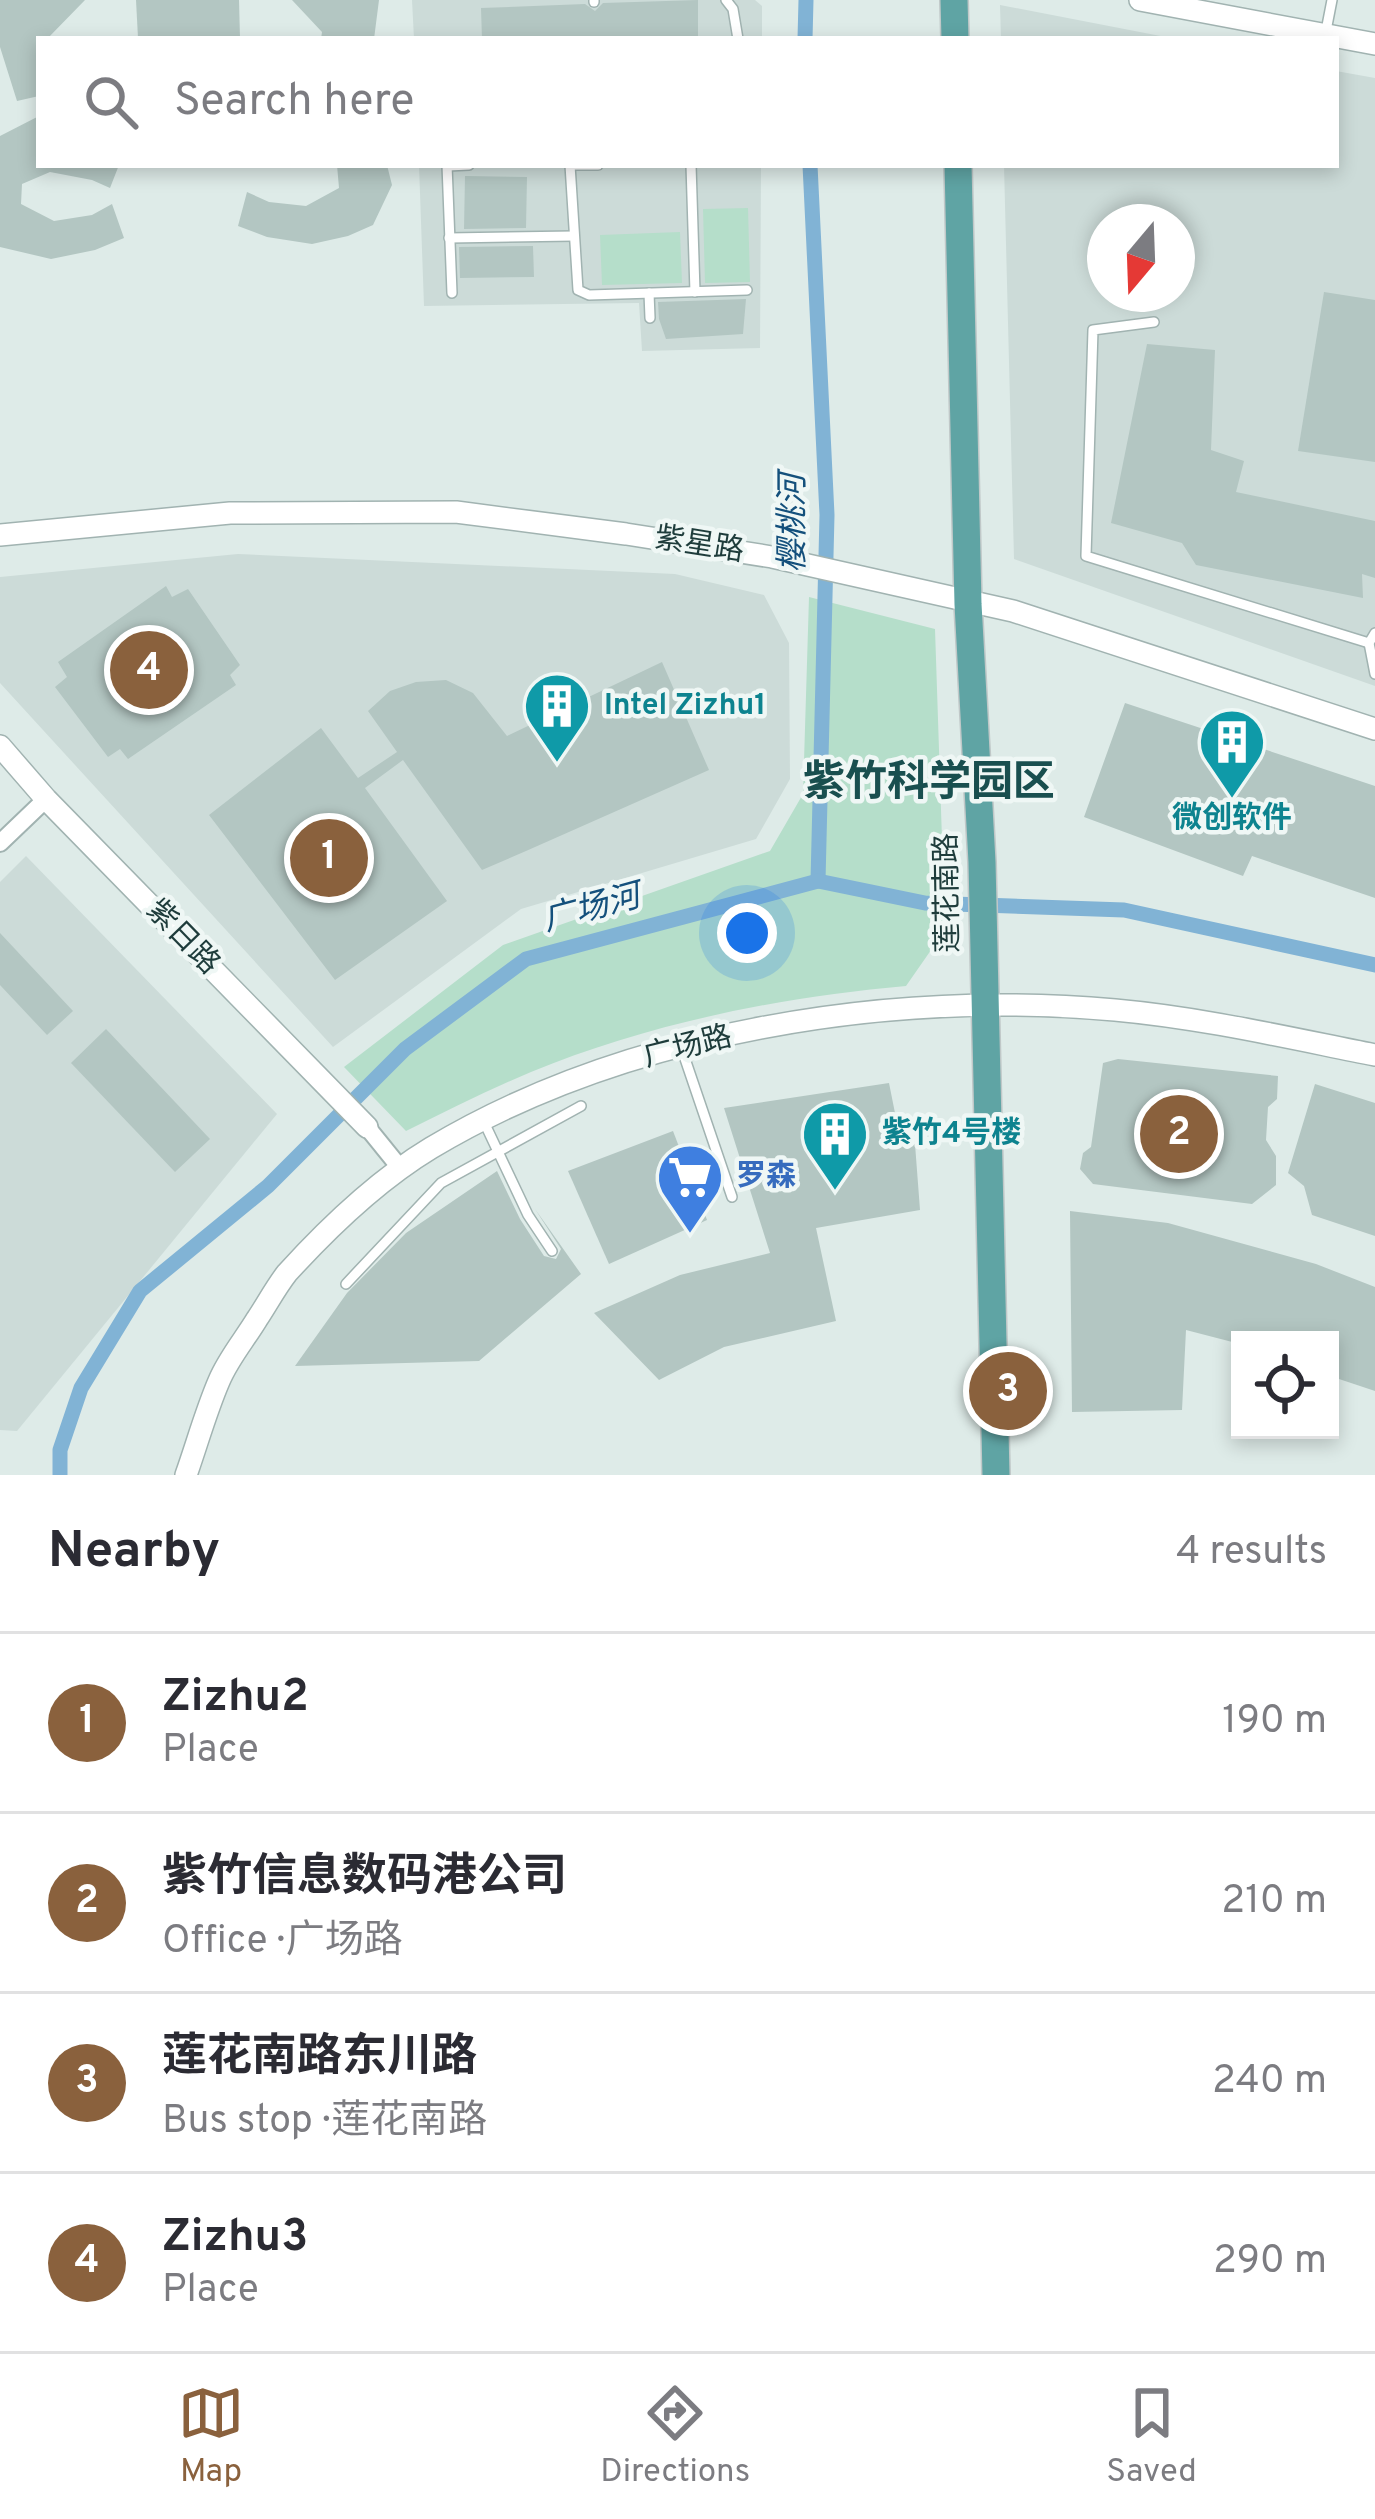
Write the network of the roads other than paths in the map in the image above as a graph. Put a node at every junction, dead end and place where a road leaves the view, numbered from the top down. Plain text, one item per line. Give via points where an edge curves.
1 (726, 0) edge
2 (954, 0) edge
3 (1140, 0) edge
4 (1332, 0) edge
5 (1325, 35) junction
6 (738, 36) edge
7 (955, 36) edge
8 (1331, 36) edge
9 (1339, 38) edge
10 (1375, 44) edge
11 (448, 168) edge
12 (570, 168) edge
13 (691, 168) edge
14 (958, 168) edge
15 (574, 236) junction
16 (449, 238) junction
17 (747, 290) dead end
18 (695, 292) junction
19 (452, 293) dead end
20 (649, 293) junction
21 (650, 319) dead end
22 (1154, 322) dead end
23 (0, 535) edge
24 (968, 604) junction
25 (1372, 638) edge
26 (1375, 674) edge
27 (1375, 729) edge
28 (0, 746) edge
29 (46, 799) junction
30 (0, 843) edge
31 (983, 1005) junction
32 (681, 1047) junction
33 (1375, 1055) edge
34 (581, 1106) dead end
35 (484, 1122) junction
36 (367, 1127) joint
37 (498, 1152) junction
38 (400, 1169) junction
39 (732, 1198) dead end
40 (552, 1251) dead end
41 (346, 1284) dead end
42 (186, 1475) edge
43 (996, 1475) edge

1 - 6 lane
2 - 7 main road
3 - 5 street
4 - 5 lane
5 - 8 street
9 - 10 street
11 - 16 lane
12 - 15 lane
13 - 18 lane
14 - 24 main road, 莲花南路
15 - 16 lane
15 - 20 lane via 578,290
16 - 19 lane
17 - 18 lane
18 - 20 lane
20 - 21 lane
22 - 25 lane via 1094,330 1086,556
23 - 24 street, 紫星路 via 230,513 456,512 772,557
24 - 27 street, 紫星路 via 1013,611
24 - 31 main road, 莲花南路
25 - 26 lane
28 - 29 street, 紫日路
29 - 30 street
29 - 36 street, 紫日路
31 - 32 street, 广场路 via 864,1012
31 - 33 street, 广场路 via 1203,1021
31 - 43 main road, 莲花南路
32 - 35 street, 广场路
32 - 39 lane
34 - 37 lane
35 - 37 lane
35 - 38 street, 广场路
36 - 38 street
37 - 40 lane
37 - 41 lane via 442,1183
38 - 42 street, 广场路 via 284,1276 220,1378

